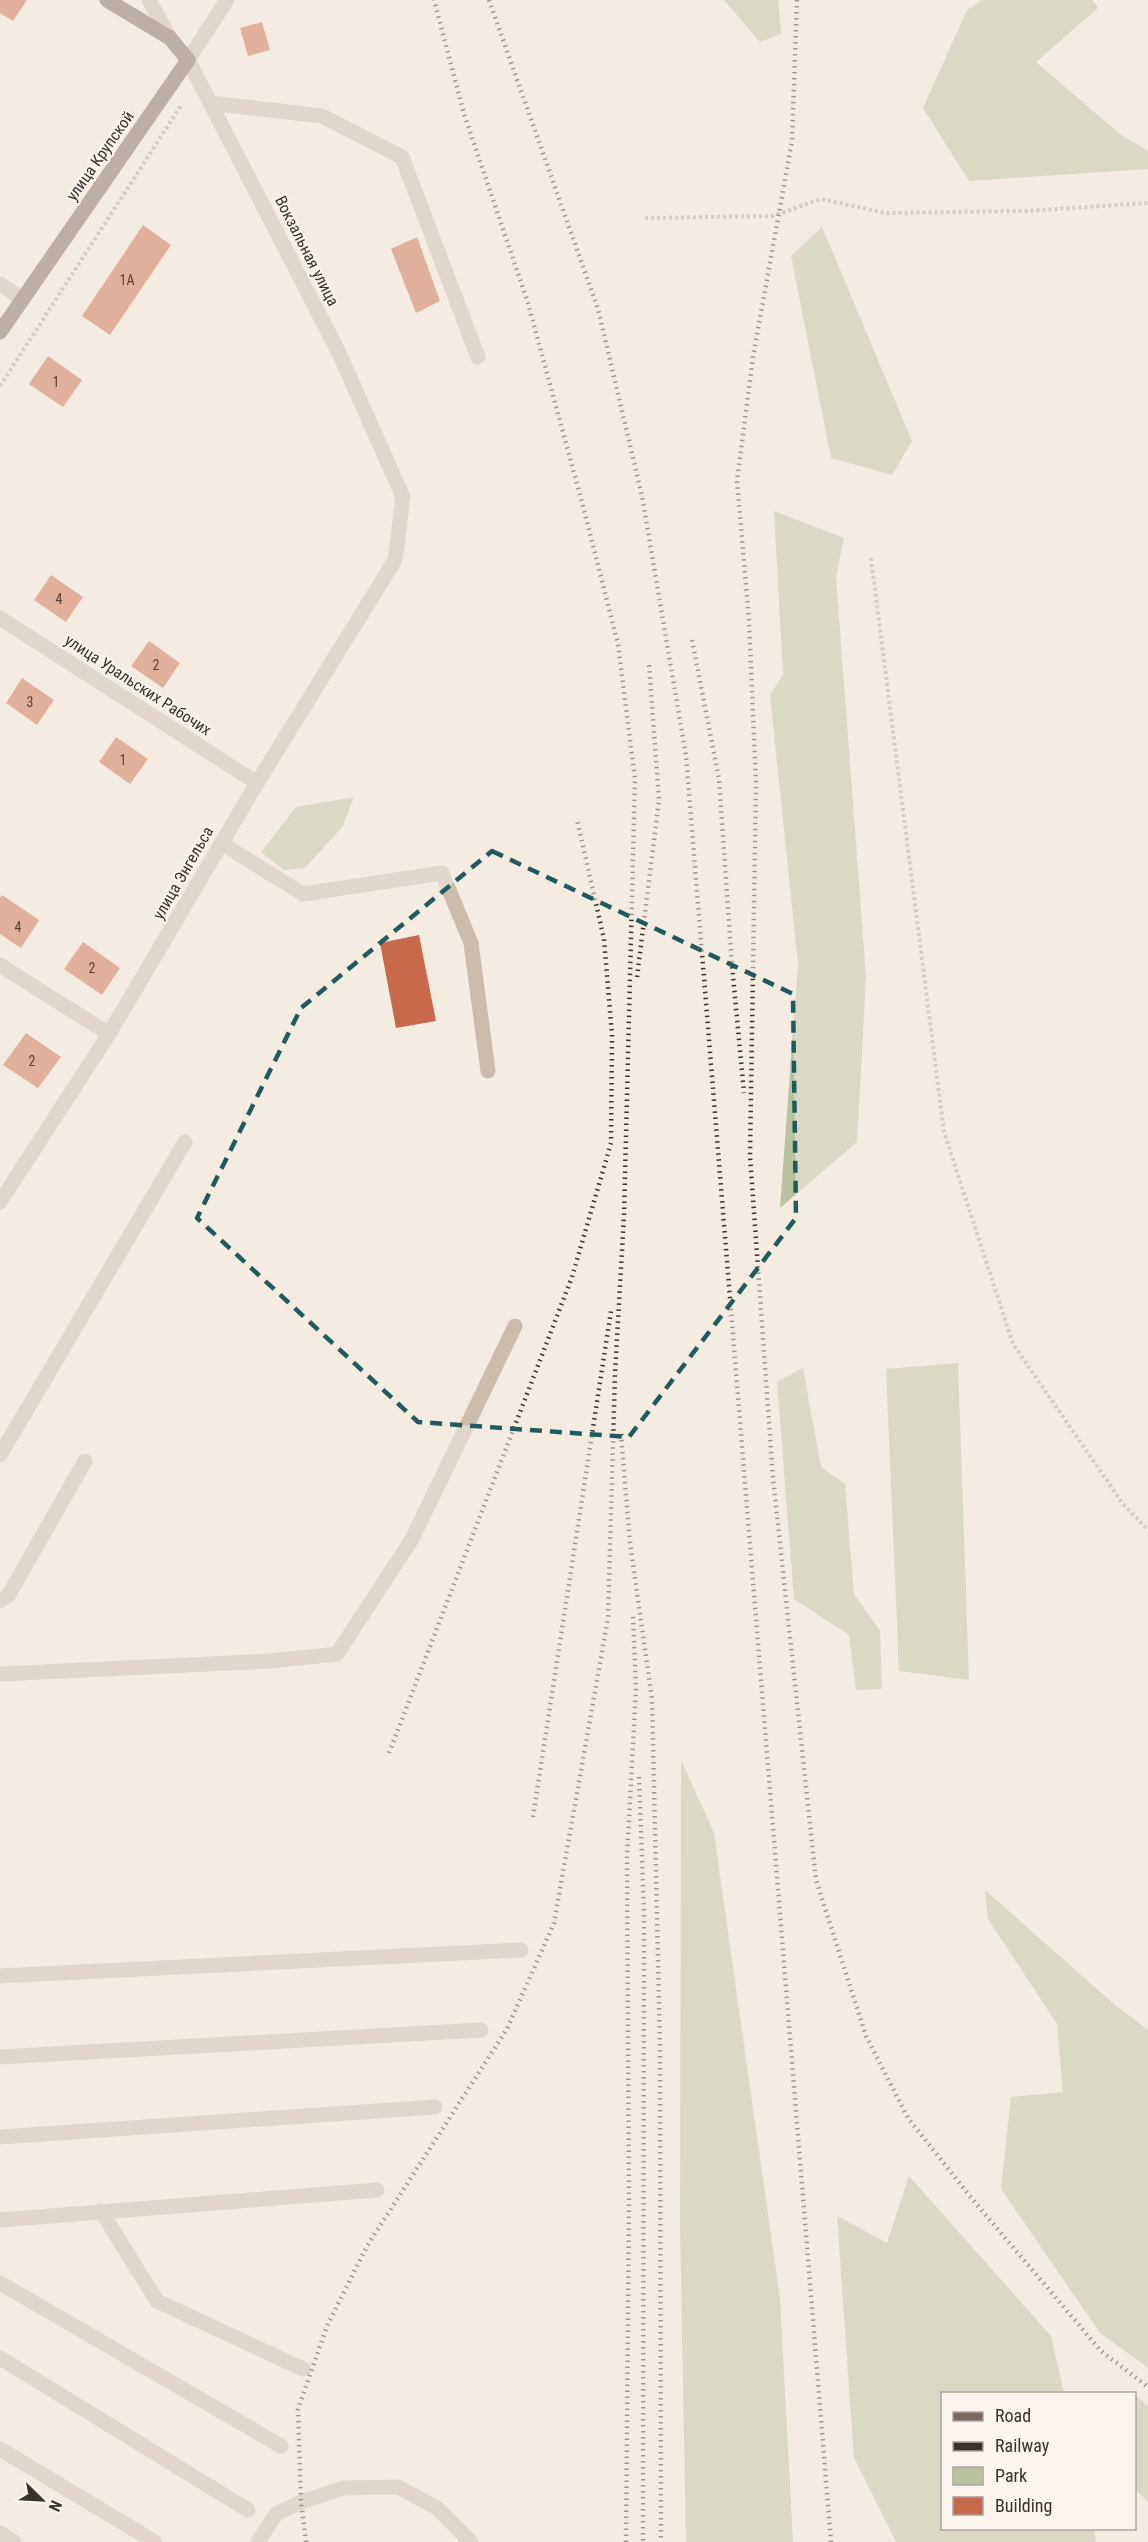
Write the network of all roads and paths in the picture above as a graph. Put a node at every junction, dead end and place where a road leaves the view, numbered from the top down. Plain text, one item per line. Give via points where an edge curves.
1 (107, 0) edge
2 (149, 0) edge
3 (227, 0) edge
4 (170, 38) junction
5 (188, 60) junction
6 (210, 103) junction
7 (182, 104) dead end
8 (1148, 203) edge
9 (645, 218) dead end
10 (0, 284) edge
11 (22, 299) junction
12 (0, 332) edge
13 (478, 357) dead end
14 (0, 386) edge
15 (871, 558) dead end
16 (395, 560) joint
17 (0, 618) edge
18 (257, 783) junction
19 (222, 843) junction
20 (0, 965) edge
21 (109, 1035) junction
22 (488, 1071) dead end
23 (184, 1142) dead end
24 (0, 1202) edge
25 (514, 1326) dead end
26 (0, 1455) edge
27 (85, 1461) dead end
28 (1148, 1530) edge
29 (0, 1601) edge
30 (0, 1674) edge
31 (521, 1950) dead end
32 (0, 1976) edge
33 (482, 2030) dead end
34 (0, 2057) edge
35 (435, 2107) dead end
36 (0, 2137) edge
37 (377, 2190) dead end
38 (102, 2211) junction
39 (0, 2220) edge
40 (0, 2283) edge
41 (0, 2358) edge
42 (303, 2369) dead end
43 (281, 2446) dead end
44 (0, 2449) edge
45 (248, 2510) dead end
46 (0, 2533) edge
47 (14, 2542) edge
48 (155, 2542) edge
49 (258, 2542) edge
50 (471, 2542) edge

1 - 4 main road, Вокзальная улица
2 - 4 street
3 - 5 street, улица Крупской
4 - 5 main road, Вокзальная улица
5 - 6 street, Вокзальная улица
5 - 11 main road, улица Крупской
6 - 13 street via 322,117 402,157
6 - 16 street, Вокзальная улица via 339,353 404,497
7 - 14 path
8 - 9 path via 1026,211 885,213 821,199 773,216
10 - 11 street
11 - 12 main road, улица Крупской
15 - 28 path via 944,1132 1013,1344 1123,1504
16 - 18 street, улица Энгельса
17 - 18 street, улица Уральских Рабочих
18 - 19 street, улица Энгельса
19 - 21 street, улица Энгельса
19 - 22 street via 303,894 442,873 471,943
20 - 21 street
21 - 24 street, улица Энгельса
23 - 26 street
25 - 30 street via 412,1539 337,1654 270,1661
27 - 29 street via 8,1596
31 - 32 street
33 - 34 street
35 - 36 street
37 - 38 street
38 - 39 street
38 - 42 street via 156,2301
40 - 43 street
41 - 45 street
44 - 48 street
46 - 47 street
49 - 50 street via 276,2514 300,2502 343,2488 398,2487 437,2508

